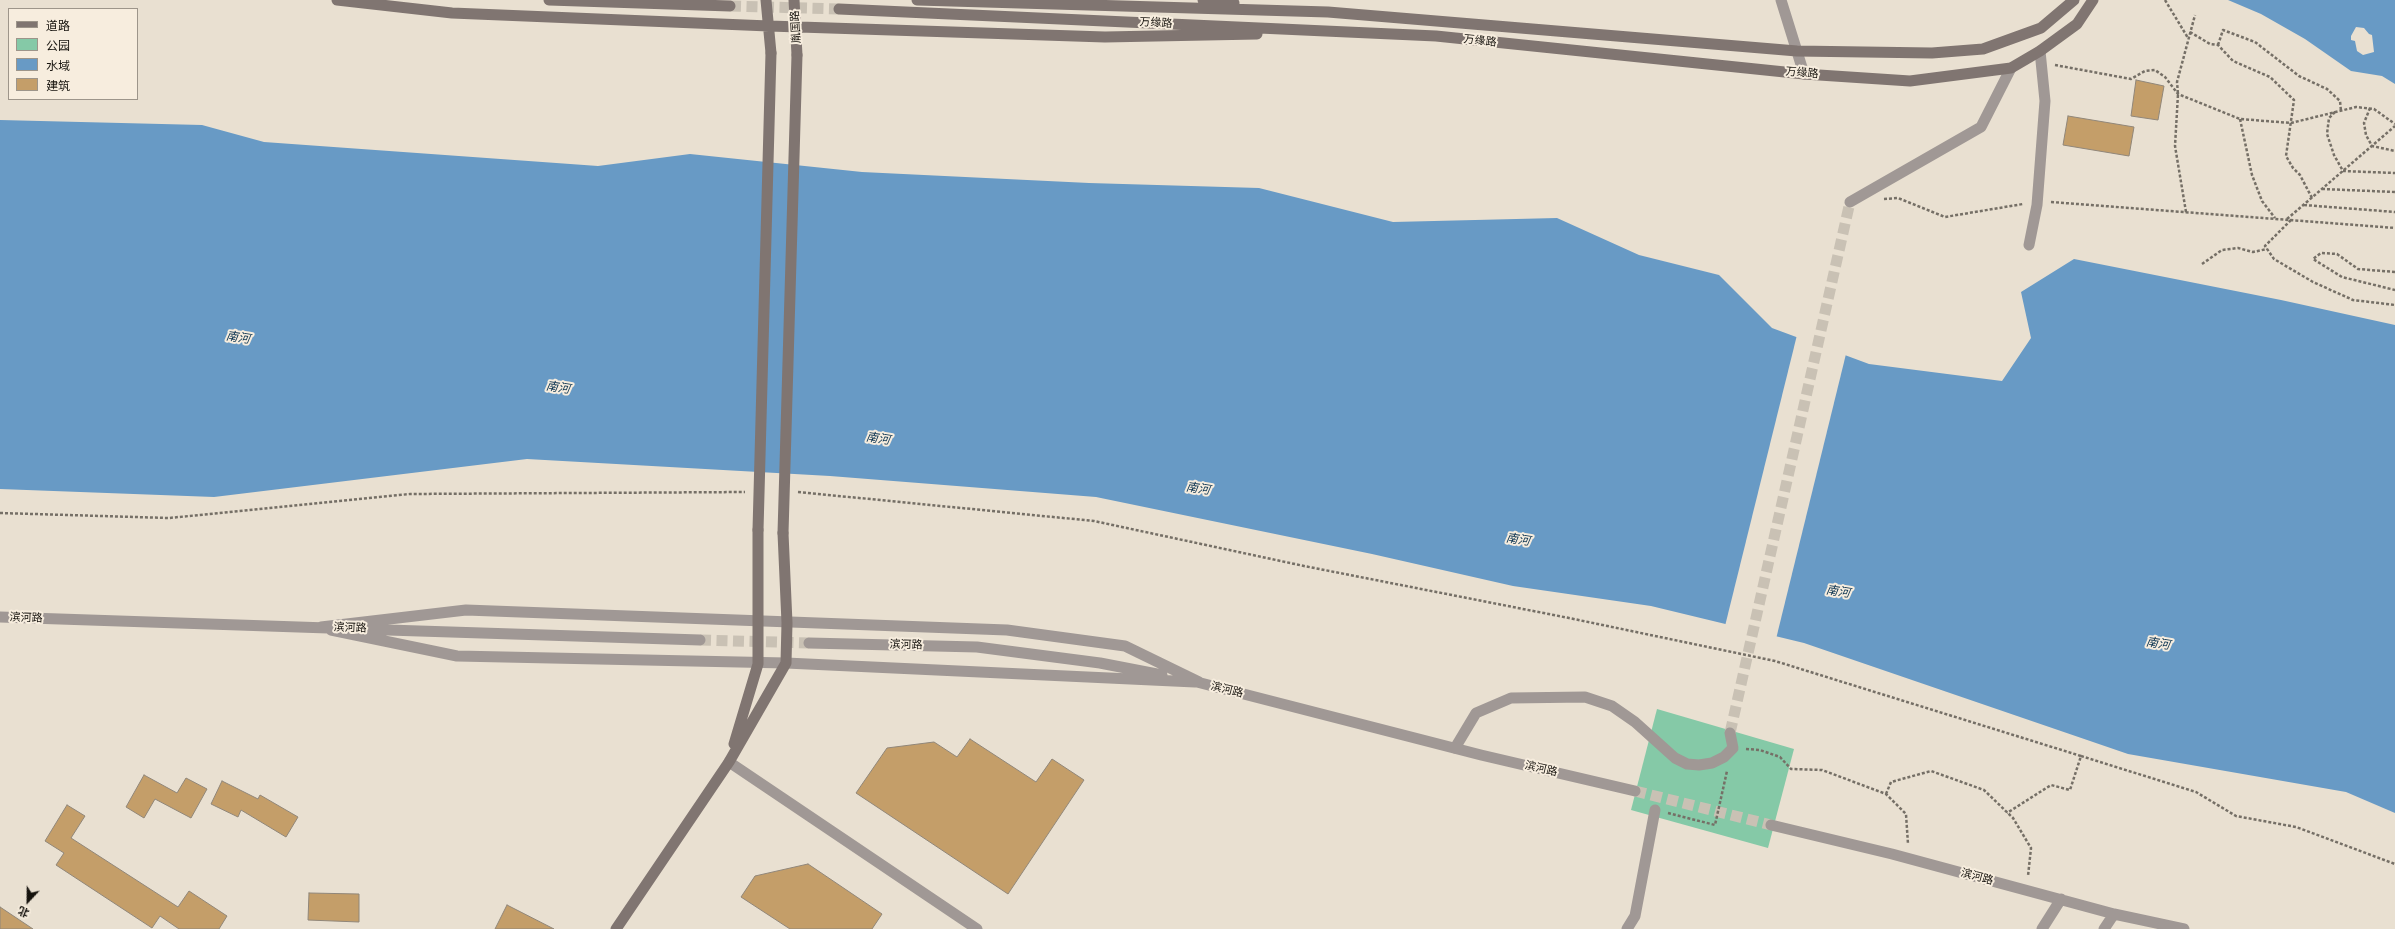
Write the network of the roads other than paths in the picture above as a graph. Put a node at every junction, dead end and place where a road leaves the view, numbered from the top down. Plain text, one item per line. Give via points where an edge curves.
1 (337, 0) edge
2 (549, 0) edge
3 (766, 0) edge
4 (794, 0) edge
5 (917, 0) edge
6 (1203, 0) edge
7 (1781, 0) edge
8 (2074, 0) edge
9 (2093, 0) edge
10 (730, 6) tunnel mouth
11 (839, 9) tunnel mouth
12 (1328, 12) junction
13 (769, 26) junction
14 (795, 26) junction
15 (1360, 32) junction
16 (1797, 51) junction
17 (2040, 51) junction
18 (2011, 68) junction
19 (1804, 74) junction
20 (1850, 202) dead end
21 (2029, 245) dead end
22 (0, 617) edge
23 (758, 621) junction
24 (787, 623) junction
25 (321, 628) junction
26 (700, 640) tunnel mouth
27 (809, 643) tunnel mouth
28 (758, 664) junction
29 (786, 664) junction
30 (1198, 682) junction
31 (1730, 733) tunnel mouth
32 (1455, 748) junction
33 (729, 762) junction
34 (1635, 791) tunnel mouth
35 (1655, 810) road end
36 (1771, 825) tunnel mouth
37 (2061, 899) junction
38 (2114, 914) junction
39 (616, 929) edge
40 (977, 929) edge
41 (1627, 929) edge
42 (2042, 929) edge
43 (2104, 929) edge
44 (2184, 929) edge

1 - 13 main road via 452,13
2 - 10 main road
3 - 13 main road
4 - 14 main road, 胤国路
5 - 12 main road, 万缘路
6 - 12 main road
7 - 16 street
8 - 16 main road, 万缘路 via 2041,28 1983,49 1932,53
9 - 17 main road, 万缘路 via 2077,24
11 - 15 main road, 万缘路
12 - 16 main road, 万缘路
13 - 14 main road
13 - 23 main road, bridge via 771,53 758,530
14 - 15 main road via 1106,37
14 - 24 main road, 胤国路, bridge via 797,55 783,533
15 - 19 main road, 万缘路 via 1436,36
16 - 19 street
17 - 18 main road, 万缘路
17 - 21 street via 2045,101 2037,201
18 - 19 main road, 万缘路 via 1910,81
18 - 20 street via 1981,127
22 - 25 street, 滨河路
23 - 24 street
23 - 25 street via 466,610
23 - 28 main road
24 - 29 main road, 胤国路
24 - 30 street via 1007,630 1125,646
25 - 26 street, 滨河路
25 - 28 street via 457,656
27 - 30 street, 滨河路 via 977,647 1100,663
28 - 29 street
28 - 33 main road
29 - 30 street
29 - 33 main road
30 - 32 street, 滨河路
31 - 32 street via 1733,748 1724,757 1712,763 1686,764 1675,758 1635,722 1612,706 1585,697 1511,698 1476,713
32 - 34 street, 滨河路
33 - 39 main road
33 - 40 street
35 - 41 street via 1635,916
36 - 37 street, 滨河路 via 1913,859
37 - 38 street, 滨河路
37 - 42 street
38 - 43 street
38 - 44 street, 滨河路

